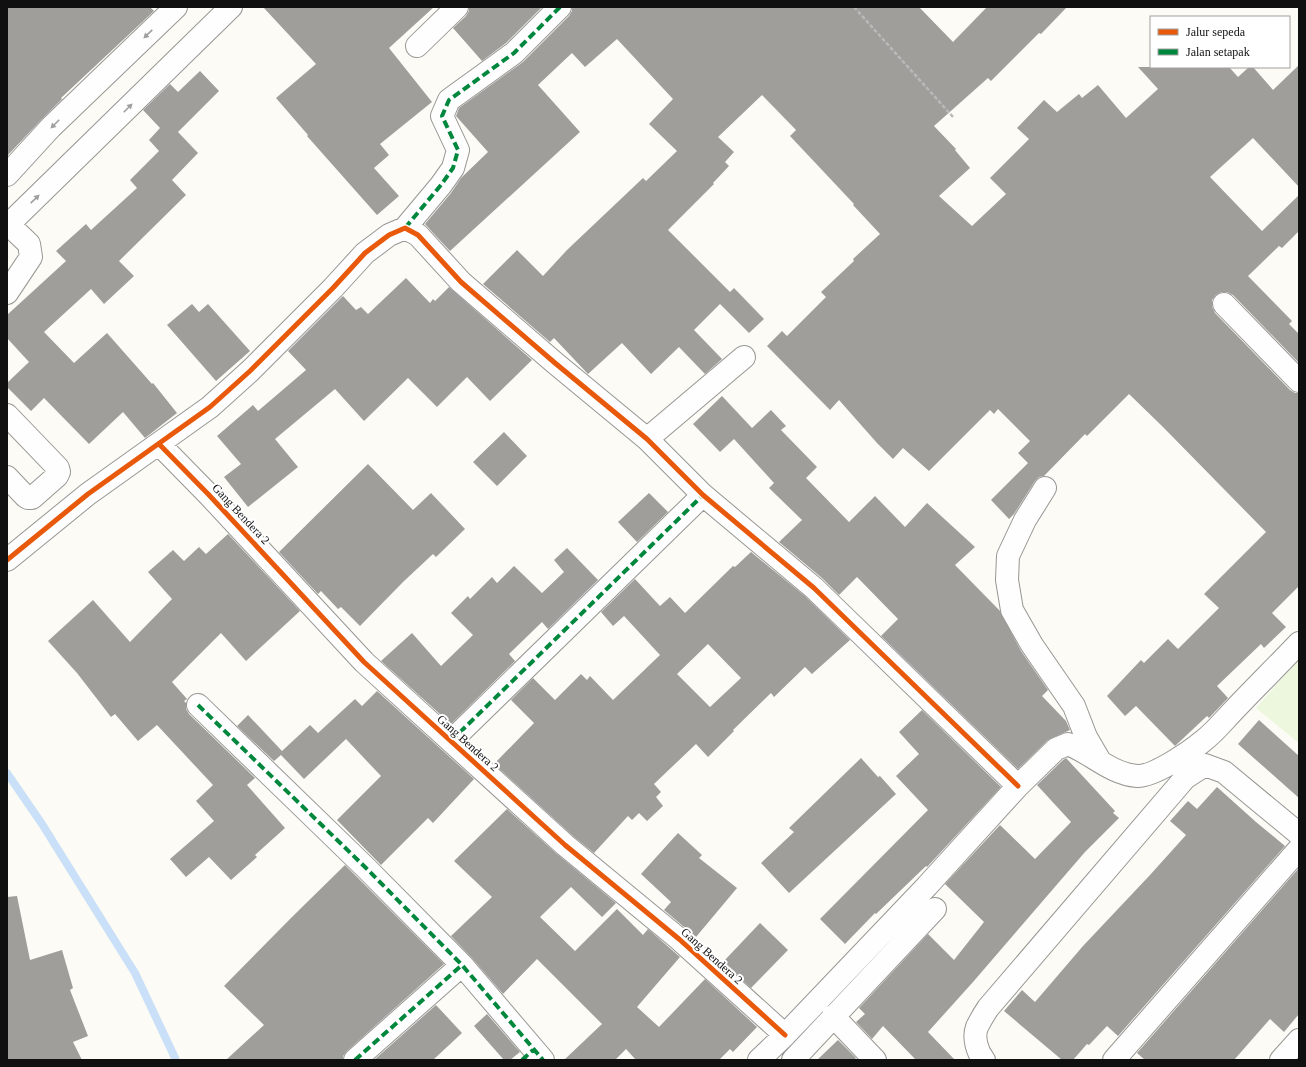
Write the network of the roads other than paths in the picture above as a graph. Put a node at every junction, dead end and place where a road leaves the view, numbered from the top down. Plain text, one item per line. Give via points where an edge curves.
1 (176, 7) edge
2 (231, 7) edge
3 (457, 7) edge
4 (560, 7) edge
5 (417, 46) dead end
6 (7, 175) edge
7 (8, 224) edge
8 (404, 228) junction
9 (7, 293) edge
10 (1224, 304) dead end
11 (744, 357) dead end
12 (1299, 381) edge
13 (7, 416) edge
14 (647, 439) junction
15 (158, 444) junction
16 (7, 477) edge
17 (1044, 488) dead end
18 (703, 495) junction
19 (7, 560) edge
20 (1299, 643) edge
21 (198, 705) dead end
22 (451, 741) junction
23 (1100, 762) junction
24 (1018, 786) junction
25 (1299, 834) edge
26 (1299, 849) edge
27 (935, 909) dead end
28 (462, 965) junction
29 (833, 1016) junction
30 (785, 1035) junction
31 (1299, 1040) edge
32 (532, 1057) edge
33 (355, 1060) edge
34 (759, 1060) edge
35 (793, 1060) edge
36 (875, 1060) edge
37 (984, 1060) edge
38 (1114, 1060) edge
39 (1281, 1060) edge

1 -> 6 street via 51,127
7 -> 2 street
3 - 5 street
4 - 8 street via 514,53 449,100 442,116 458,150 453,168
7 - 9 street via 29,244 31,257
8 - 14 street via 418,235 461,282
8 - 15 street via 389,235 365,253 250,371 210,407
10 - 12 street
11 - 14 street
13 - 16 street via 59,472 58,476 32,498 25,496
14 - 18 street
15 - 19 street via 70,508
15 - 22 street, Gang Bendera 2 via 214,500 364,662
17 - 23 street via 1008,556 1007,580 1012,610 1032,645 1074,706 1086,737
18 - 22 street
18 - 24 street via 814,588
20 - 23 street via 1203,742 1164,768 1151,774 1137,776
21 - 28 street
22 - 30 street, Gang Bendera 2 via 565,845 679,939
23 - 24 street via 1068,744 1056,749
24 - 30 street
25 - 37 street via 1224,772 1205,765 1185,778 988,1008 976,1028 976,1042
26 - 38 street
27 - 29 street
28 - 32 street
28 - 33 street
29 - 35 street
29 - 36 street
30 - 34 street
31 - 39 street

